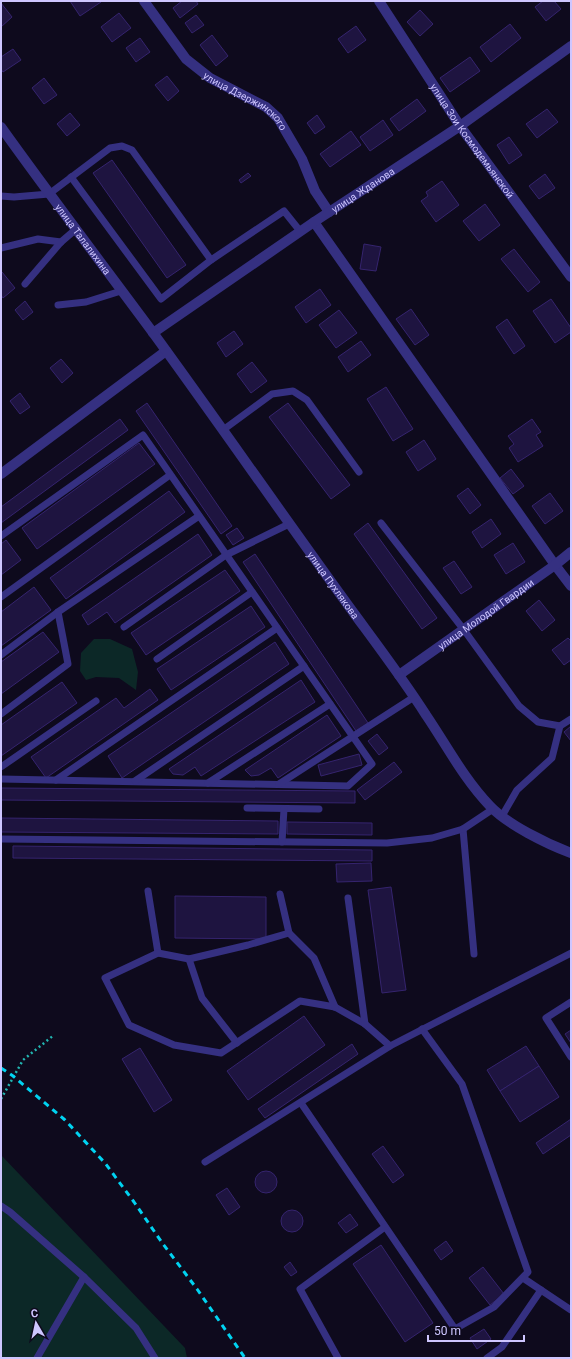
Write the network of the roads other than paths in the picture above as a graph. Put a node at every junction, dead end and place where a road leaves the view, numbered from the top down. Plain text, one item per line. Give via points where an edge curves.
1 (144, 1) edge
2 (379, 1) edge
3 (571, 46) edge
4 (460, 126) junction
5 (1, 127) edge
6 (71, 177) junction
7 (49, 194) junction
8 (1, 196) edge
9 (329, 212) junction
10 (314, 222) junction
11 (75, 230) junction
12 (300, 232) junction
13 (60, 242) junction
14 (1, 248) edge
15 (211, 260) junction
16 (571, 277) edge
17 (25, 284) dead end
18 (121, 291) junction
19 (58, 305) dead end
20 (153, 333) junction
21 (166, 351) junction
22 (223, 430) junction
23 (359, 472) dead end
24 (1, 474) edge
25 (170, 475) junction
26 (199, 516) junction
27 (381, 522) dead end
28 (289, 524) junction
29 (1, 536) edge
30 (571, 552) edge
31 (226, 555) junction
32 (554, 565) junction
33 (571, 586) edge
34 (252, 592) junction
35 (1, 597) edge
36 (58, 612) junction
37 (124, 627) dead end
38 (277, 628) junction
39 (464, 630) junction
40 (1, 655) edge
41 (156, 659) dead end
42 (304, 666) junction
43 (399, 675) junction
44 (414, 697) junction
45 (96, 701) dead end
46 (330, 704) junction
47 (1, 714) edge
48 (571, 719) edge
49 (560, 726) junction
50 (353, 736) junction
51 (1, 767) edge
52 (1, 779) edge
53 (56, 780) junction
54 (135, 782) junction
55 (208, 783) junction
56 (279, 784) junction
57 (247, 808) dead end
58 (284, 809) junction
59 (319, 809) dead end
60 (493, 809) junction
61 (502, 816) junction
62 (463, 829) junction
63 (1, 839) edge
64 (282, 842) junction
65 (571, 853) edge
66 (148, 891) dead end
67 (280, 894) dead end
68 (348, 898) dead end
69 (289, 933) junction
70 (158, 953) junction
71 (571, 953) edge
72 (474, 954) dead end
73 (189, 959) junction
74 (571, 1002) edge
75 (335, 1007) junction
76 (365, 1024) junction
77 (422, 1029) junction
78 (237, 1043) junction
79 (390, 1046) junction
80 (571, 1057) edge
81 (300, 1103) junction
82 (205, 1162) dead end
83 (1, 1206) edge
84 (386, 1227) junction
85 (84, 1277) junction
86 (523, 1278) junction
87 (541, 1290) junction
88 (571, 1310) edge
89 (37, 1358) edge
90 (155, 1358) edge
91 (338, 1358) edge
92 (487, 1358) edge

1 - 9 street, улица Дзержинского via 186,59 210,78 266,107 278,118 302,159 315,191
2 - 4 street, улица Зои Космодемьянской
3 - 4 street, улица Жданова
4 - 9 street, улица Жданова
4 - 16 street, улица Зои Космодемьянской
5 - 7 street, улица Талалихина
6 - 7 lane
6 - 15 lane via 110,148 122,146 132,150
6 - 15 lane via 161,299
7 - 8 lane
7 - 11 street, улица Талалихина
9 - 10 street, улица Жданова
10 - 12 street, улица Жданова
10 - 32 street
11 - 13 lane
11 - 18 street, улица Талалихина
12 - 15 lane via 284,211
12 - 20 street, улица Жданова
13 - 14 lane via 38,239
13 - 17 lane
18 - 19 lane via 86,302
18 - 20 street, улица Талалихина
20 - 21 street, улица Талалихина
21 - 22 street, улица Пухлякова
21 - 24 street
22 - 23 lane via 272,394 293,391 307,400
22 - 28 street, улица Пухлякова
25 - 26 lane
25 - 29 lane via 143,435
25 - 35 lane
26 - 31 lane
26 - 36 lane
27 - 39 lane
28 - 31 lane
28 - 43 street, улица Пухлякова
30 - 32 street, улица Молодой Гвардии
31 - 34 lane
31 - 37 lane
32 - 33 street
32 - 39 street, улица Молодой Гвардии
34 - 38 lane
34 - 41 lane
36 - 40 lane
36 - 47 lane via 68,664
38 - 42 lane
38 - 53 lane
39 - 43 street, улица Молодой Гвардии
39 - 49 lane via 519,706 538,722
42 - 46 lane
42 - 54 lane
43 - 44 street, улица Пухлякова
44 - 50 lane
44 - 60 street, улица Пухлякова via 461,771
45 - 51 lane
46 - 50 lane
46 - 55 lane
48 - 49 lane
49 - 61 lane via 552,758 517,790
50 - 56 lane
50 - 56 lane via 372,764 348,786
52 - 53 lane
53 - 54 lane
54 - 55 lane
55 - 56 lane
57 - 58 lane
58 - 59 lane
58 - 64 lane
60 - 61 street, улица Пухлякова
60 - 62 lane
61 - 65 street, улица Пухлякова via 530,834
62 - 64 lane via 432,838 387,843
62 - 72 lane
63 - 64 lane
66 - 70 lane
67 - 69 lane
68 - 76 lane
69 - 73 lane
69 - 75 lane via 314,958
70 - 73 lane
70 - 78 lane via 106,978 129,1025 174,1045 221,1053
71 - 77 lane
73 - 78 lane via 202,998
74 - 80 lane via 546,1018
75 - 76 lane
75 - 78 lane via 300,1001
76 - 79 lane
77 - 79 lane
77 - 86 lane via 462,1084 528,1272
79 - 81 lane
81 - 82 lane
81 - 84 lane
83 - 85 lane
84 - 86 lane via 455,1329 494,1307
84 - 91 lane via 300,1289
85 - 89 lane
85 - 90 lane via 136,1328
86 - 87 lane
87 - 88 lane
87 - 92 lane via 502,1347

